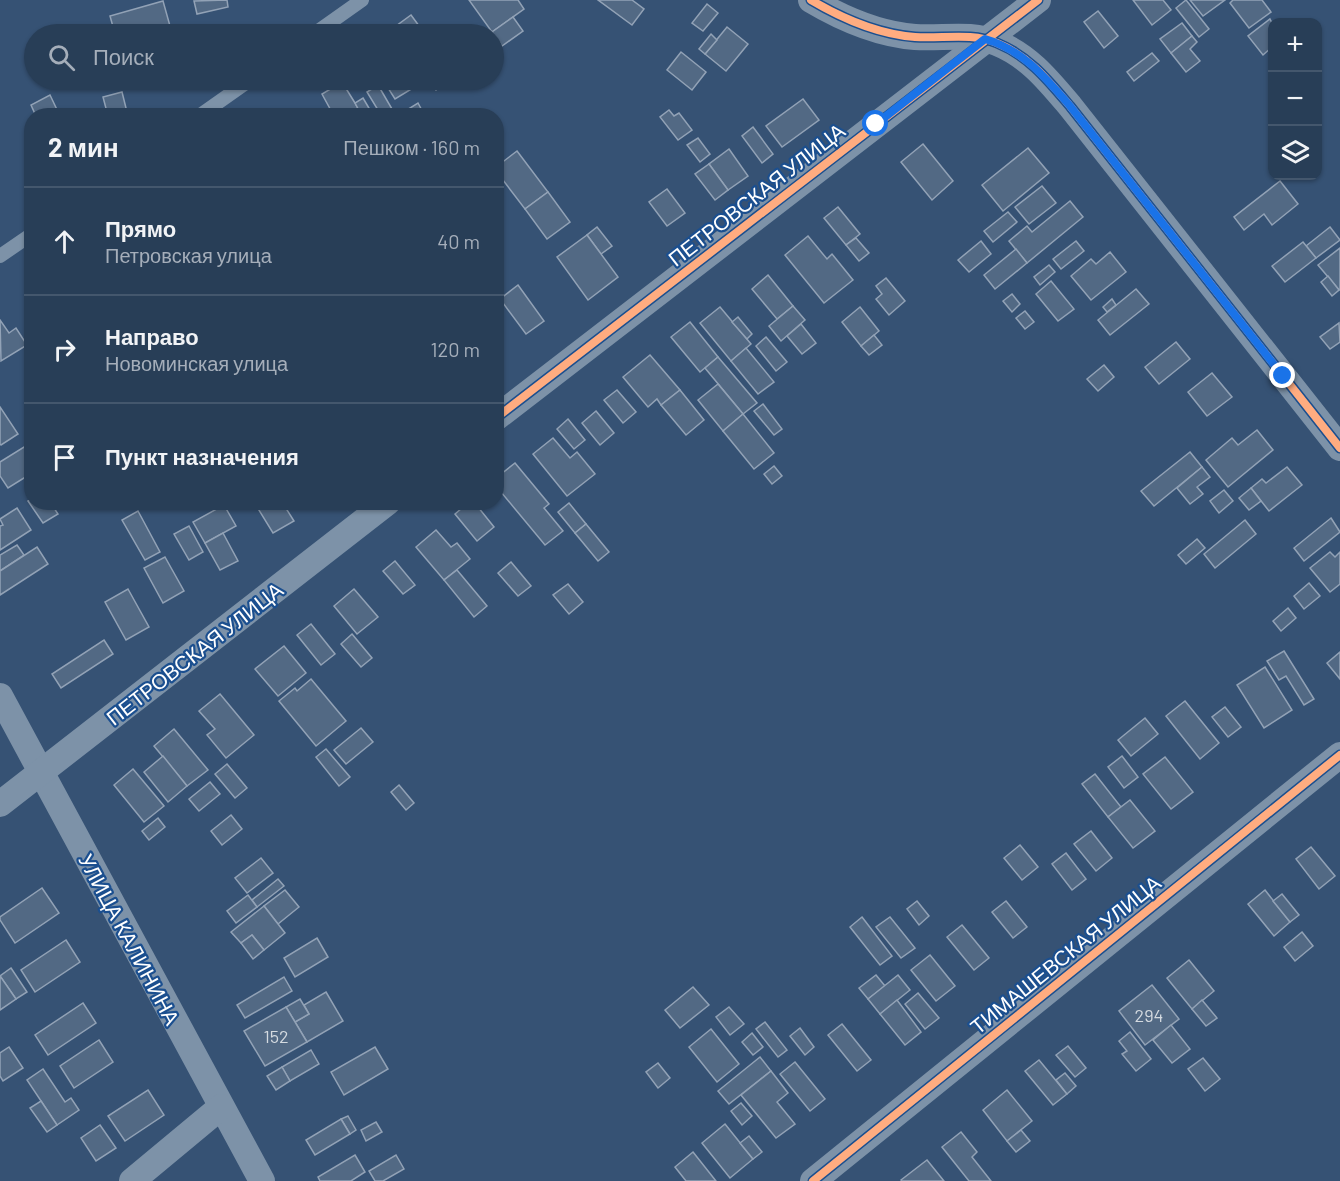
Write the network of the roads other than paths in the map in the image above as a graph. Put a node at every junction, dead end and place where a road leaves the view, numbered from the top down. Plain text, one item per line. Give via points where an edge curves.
1 (362, 0) edge
2 (811, 0) edge
3 (1038, 0) edge
4 (328, 24) edge
5 (985, 39) junction
6 (236, 90) edge
7 (210, 108) edge
8 (24, 240) edge
9 (0, 256) edge
10 (504, 412) edge
11 (1340, 448) edge
12 (378, 510) edge
13 (0, 696) edge
14 (1340, 755) edge
15 (40, 772) junction
16 (0, 804) edge
17 (221, 1107) junction
18 (132, 1181) edge
19 (262, 1181) edge
20 (813, 1181) edge

1 - 4 lane
2 - 5 street via 859,25 896,35
3 - 5 street, ПЕТРОВСКАЯ УЛИЦА
5 - 10 street, ПЕТРОВСКАЯ УЛИЦА
5 - 11 street via 1025,58 1040,71
6 - 7 lane
8 - 9 lane
12 - 15 street, ПЕТРОВСКАЯ УЛИЦА
13 - 15 street, УЛИЦА КАЛИНИНА
14 - 20 street, ТИМАШЕВСКАЯ УЛИЦА
15 - 16 street, ПЕТРОВСКАЯ УЛИЦА
15 - 17 street, УЛИЦА КАЛИНИНА
17 - 18 street
17 - 19 street, УЛИЦА КАЛИНИНА

